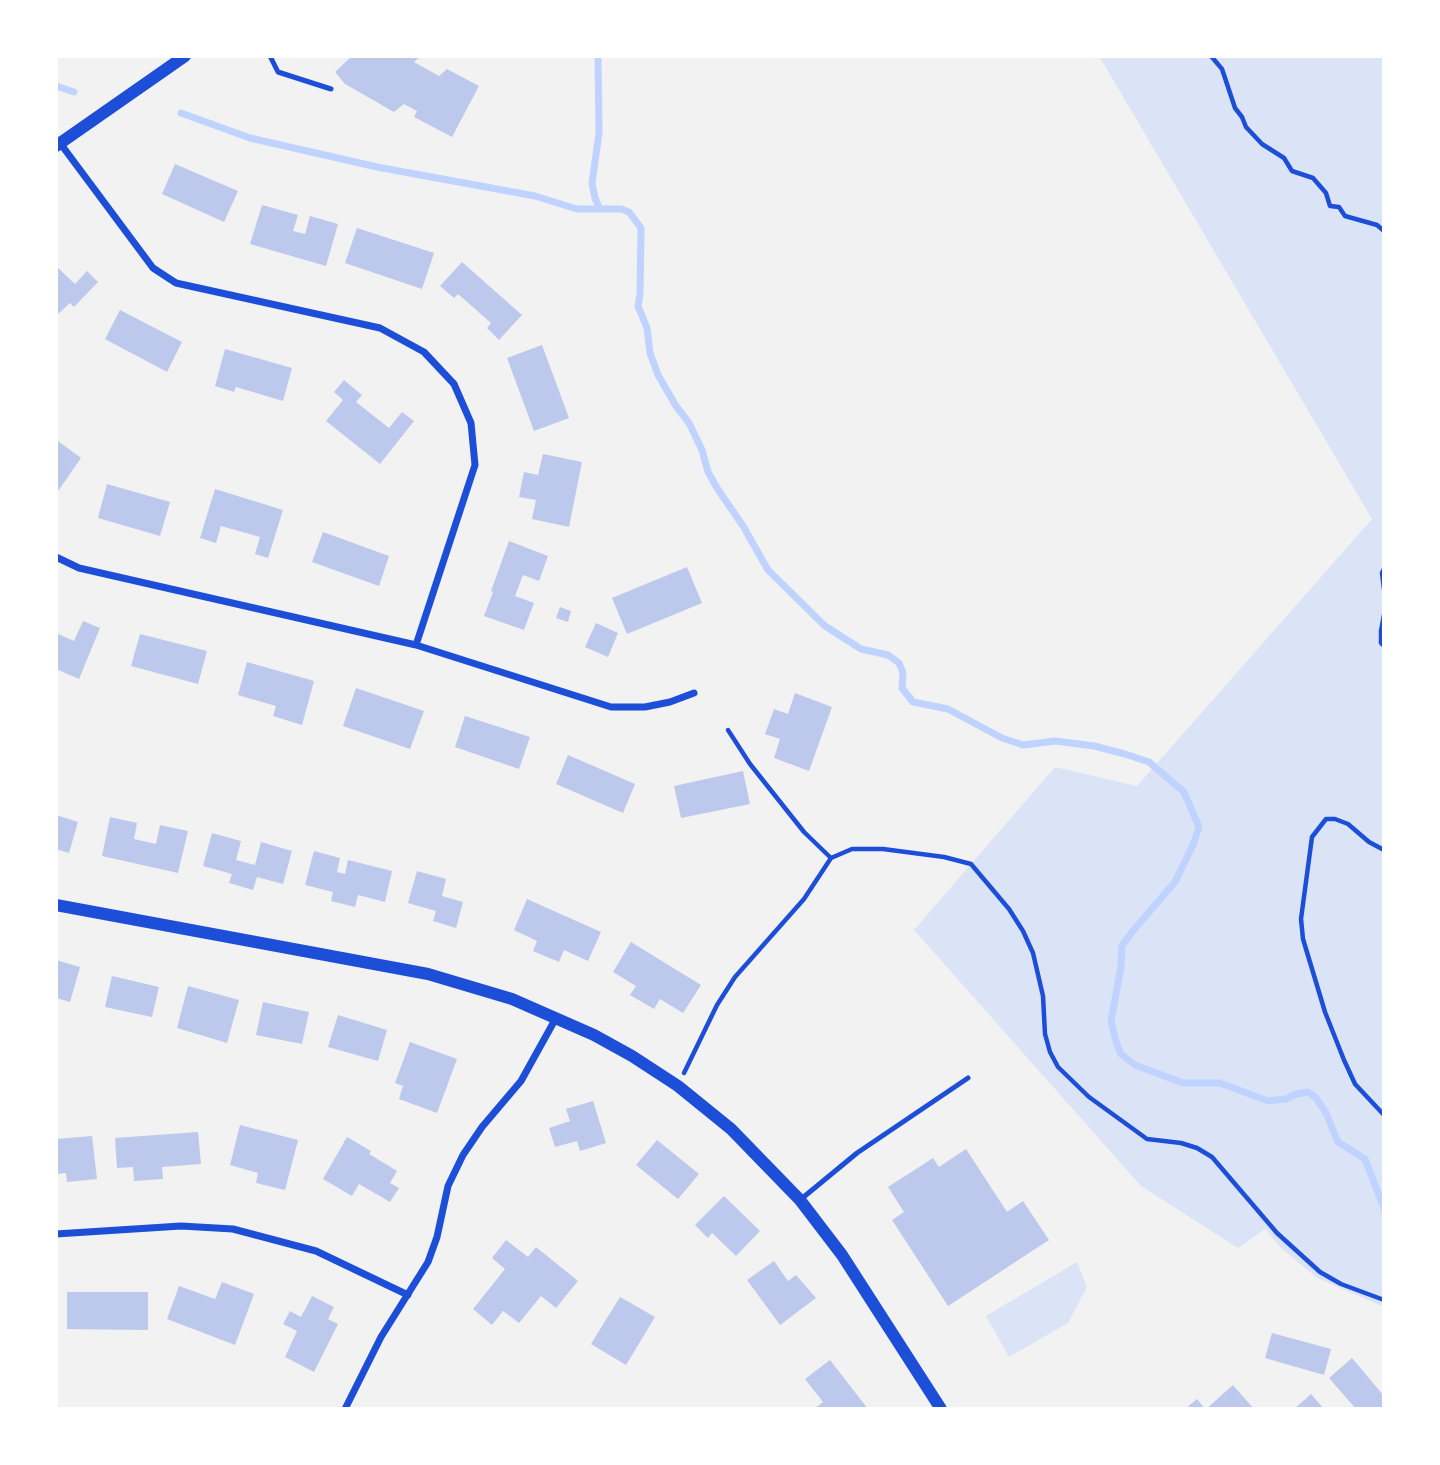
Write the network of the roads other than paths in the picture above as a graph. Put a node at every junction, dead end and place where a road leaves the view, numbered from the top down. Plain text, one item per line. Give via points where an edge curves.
1 (185, 56) edge
2 (270, 56) edge
3 (331, 89) dead end
4 (58, 144) edge
5 (56, 557) edge
6 (416, 645) junction
7 (694, 693) dead end
8 (56, 905) edge
9 (556, 1018) junction
10 (968, 1078) dead end
11 (800, 1200) junction
12 (56, 1234) edge
13 (408, 1295) junction
14 (345, 1409) edge
15 (941, 1409) edge

1 - 4 street
2 - 3 lane via 278,72
4 - 6 street via 153,268 176,283 380,328 424,352 454,384 471,423 475,465
5 - 6 street via 79,568
6 - 7 street via 611,707 645,708
8 - 9 street via 428,974 512,999
9 - 11 street via 632,1056 678,1086 731,1129
9 - 13 street via 521,1081 463,1155 448,1186 433,1249
10 - 11 lane via 858,1153
11 - 15 street via 842,1255
12 - 13 street via 181,1226 233,1228 316,1251
13 - 14 street

